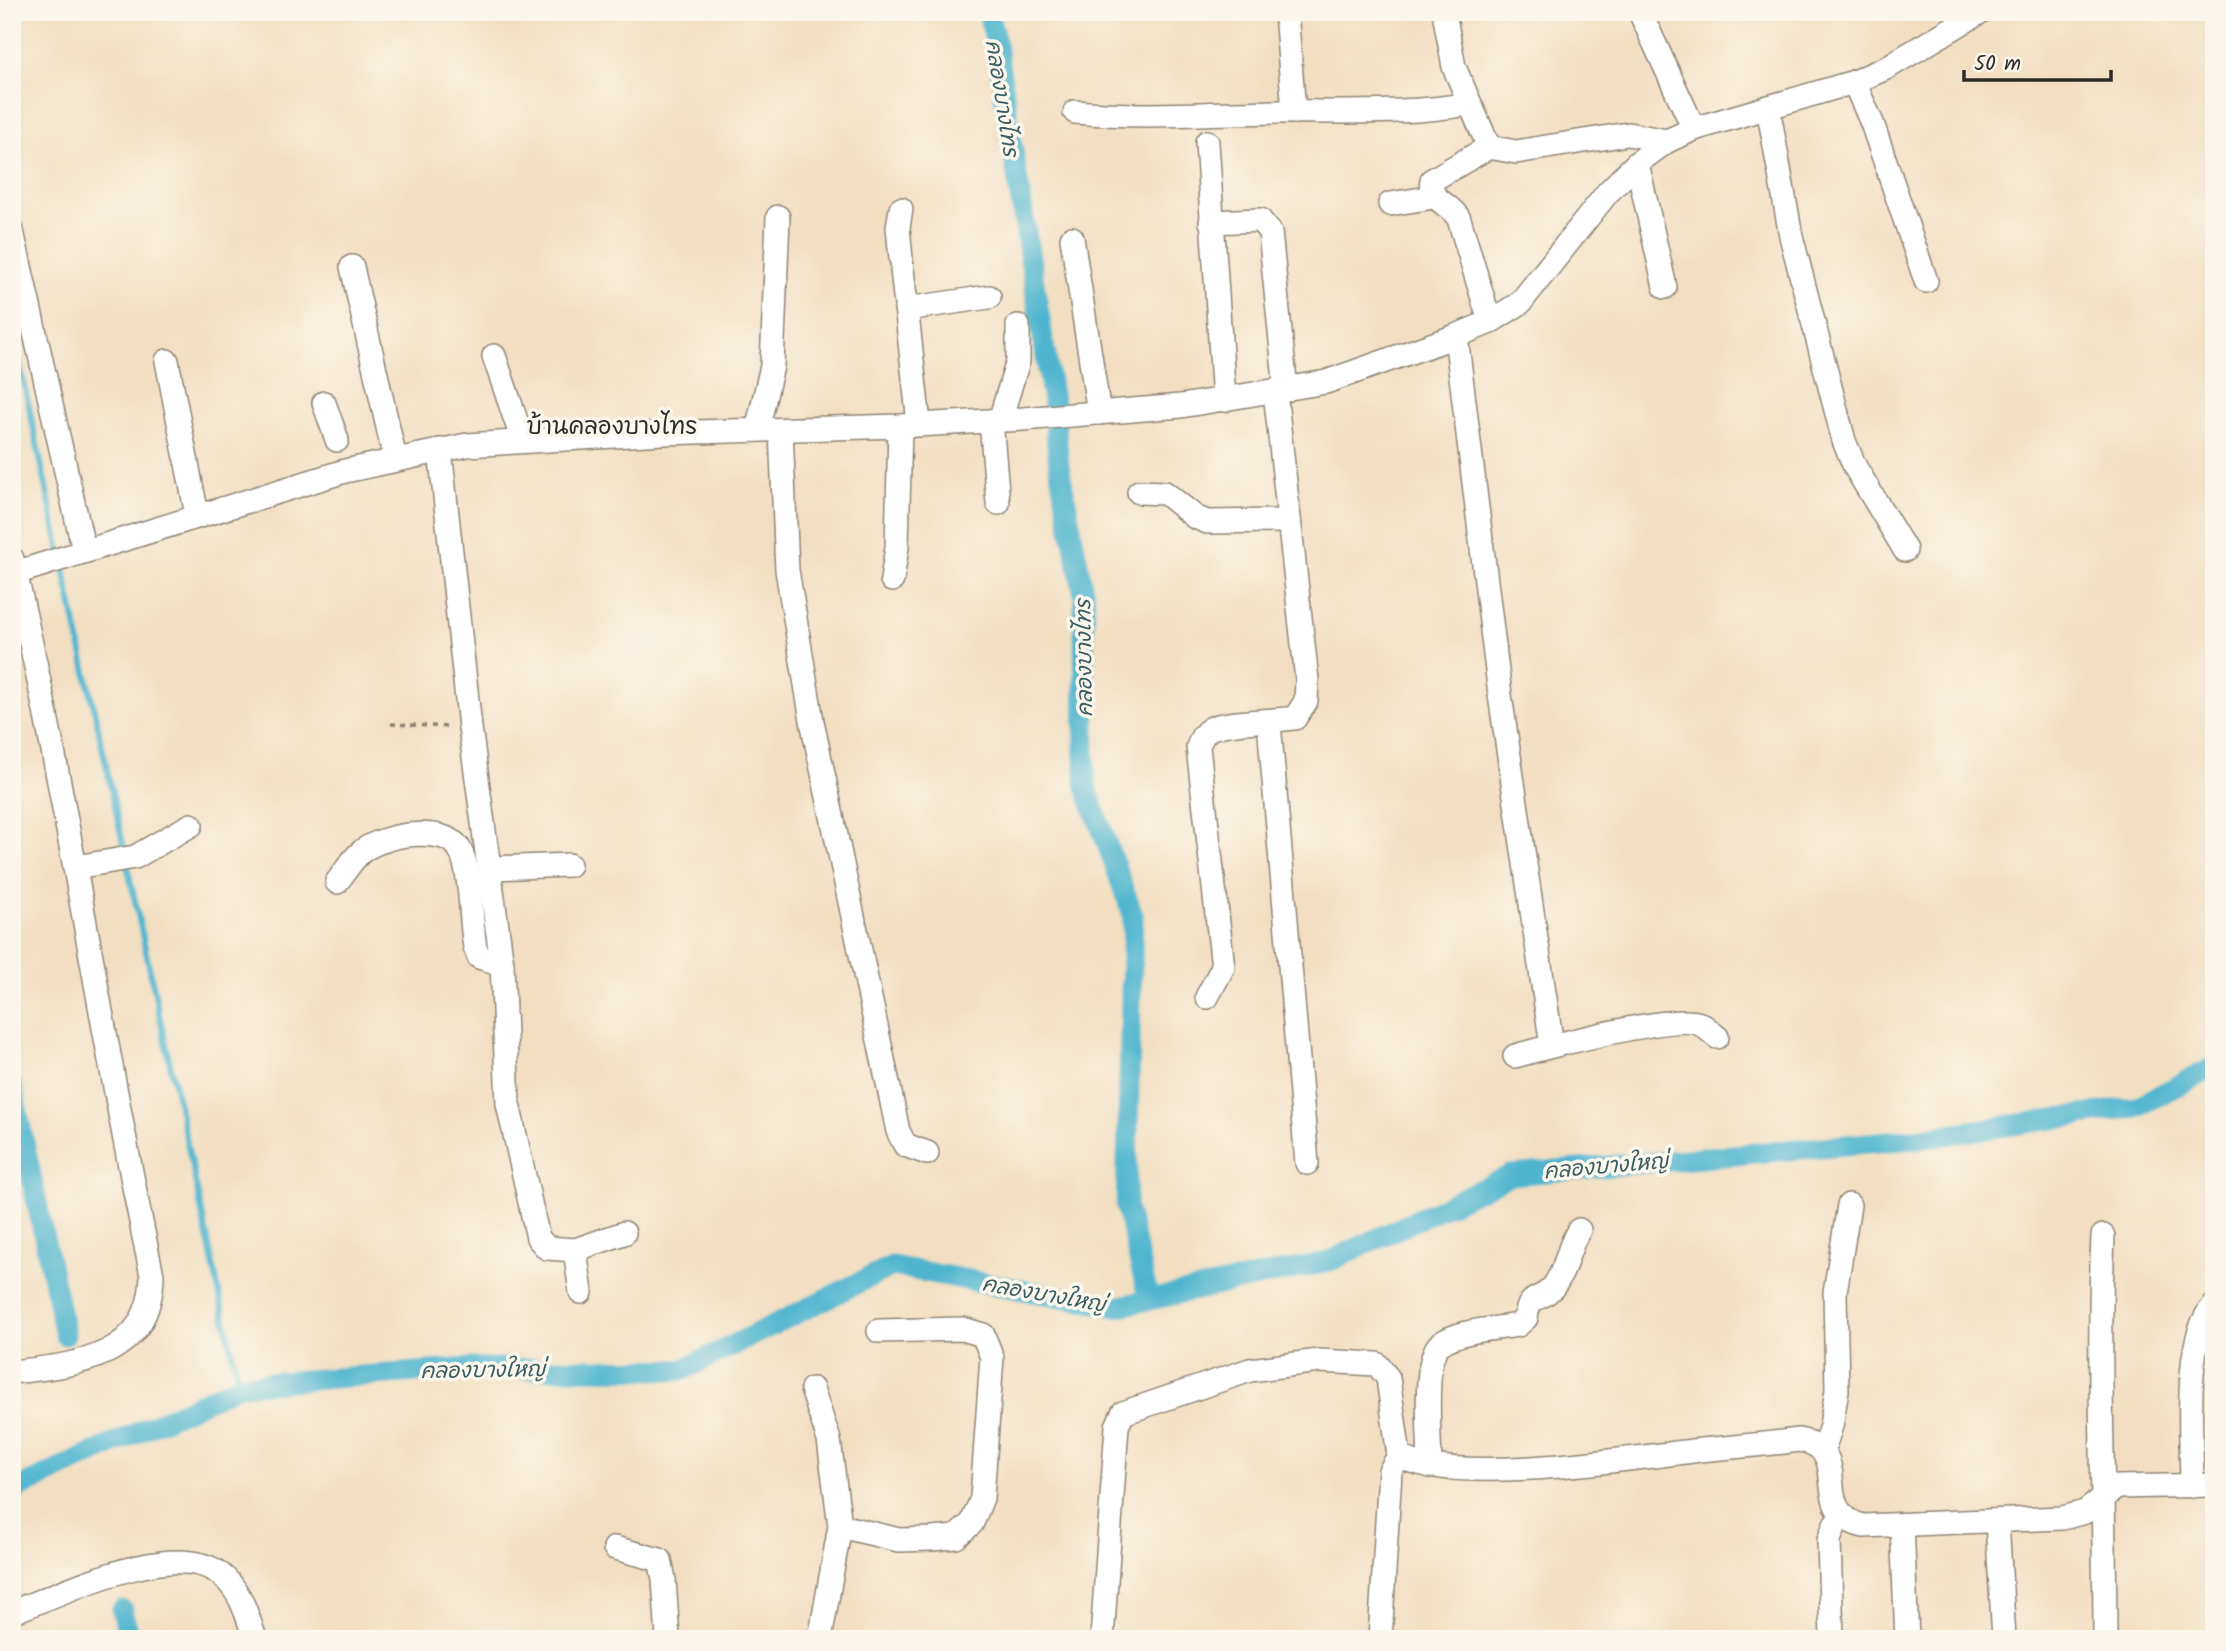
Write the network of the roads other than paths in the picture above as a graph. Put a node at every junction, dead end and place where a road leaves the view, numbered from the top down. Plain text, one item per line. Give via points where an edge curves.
1 (1286, 12) edge
2 (1444, 12) edge
3 (1640, 12) edge
4 (1980, 12) edge
5 (1854, 82) junction
6 (1469, 104) junction
7 (1768, 107) junction
8 (1075, 111) dead end
9 (1294, 112) junction
10 (1695, 129) junction
11 (1667, 141) junction
12 (1206, 142) dead end
13 (1489, 147) junction
14 (1637, 163) junction
15 (1434, 197) junction
16 (1390, 204) dead end
17 (901, 209) dead end
18 (778, 217) dead end
19 (1211, 222) junction
20 (12, 231) edge
21 (1072, 238) dead end
22 (352, 267) dead end
23 (1926, 281) dead end
24 (1665, 287) dead end
25 (989, 297) dead end
26 (906, 309) junction
27 (1490, 322) junction
28 (1018, 326) dead end
29 (1456, 337) junction
30 (494, 356) dead end
31 (167, 361) dead end
32 (1281, 391) junction
33 (1224, 400) junction
34 (324, 403) dead end
35 (1089, 413) junction
36 (996, 420) junction
37 (910, 425) junction
38 (757, 430) junction
39 (780, 430) junction
40 (523, 441) junction
41 (440, 450) junction
42 (395, 459) junction
43 (345, 471) junction
44 (1139, 492) dead end
45 (998, 503) dead end
46 (197, 515) junction
47 (1289, 521) junction
48 (1905, 550) dead end
49 (69, 556) junction
50 (13, 569) edge
51 (892, 580) dead end
52 (1269, 723) junction
53 (191, 825) dead end
54 (569, 865) dead end
55 (76, 867) junction
56 (491, 867) junction
57 (337, 883) dead end
58 (502, 964) junction
59 (1207, 997) dead end
60 (1717, 1037) dead end
61 (1552, 1046) junction
62 (1515, 1056) dead end
63 (927, 1153) dead end
64 (1307, 1163) dead end
65 (1849, 1205) dead end
66 (1579, 1230) dead end
67 (624, 1233) dead end
68 (2103, 1236) dead end
69 (575, 1250) junction
70 (581, 1292) dead end
71 (2214, 1306) edge
72 (878, 1331) dead end
73 (12, 1372) edge
74 (813, 1389) dead end
75 (1823, 1450) junction
76 (1399, 1456) junction
77 (1430, 1466) junction
78 (2203, 1485) edge
79 (2105, 1494) junction
80 (1842, 1516) junction
81 (1997, 1521) junction
82 (1902, 1525) junction
83 (840, 1526) junction
84 (615, 1548) dead end
85 (12, 1612) edge
86 (255, 1639) edge
87 (668, 1639) edge
88 (820, 1639) edge
89 (1102, 1639) edge
90 (1380, 1639) edge
91 (1832, 1639) edge
92 (1908, 1639) edge
93 (2004, 1639) edge
94 (2105, 1639) edge

1 - 9 street
2 - 6 street via 1454,67
3 - 10 street
4 - 5 street
5 - 7 street
5 - 23 street
6 - 9 street via 1373,113
6 - 13 street
7 - 10 street
7 - 48 street via 1791,236 1844,441
8 - 9 street via 1118,115
10 - 11 street
11 - 13 street via 1628,134 1516,152
11 - 14 street
12 - 19 street
13 - 15 street via 1432,180
14 - 24 street
14 - 27 street via 1608,192 1539,283 1520,303
15 - 16 street
15 - 27 street via 1454,209 1459,219
17 - 26 street via 898,227
18 - 38 street via 772,366
19 - 32 street via 1260,220 1270,232
19 - 33 street
20 - 49 street
21 - 35 street
22 - 42 street
25 - 26 street
26 - 37 street
27 - 29 street
28 - 36 street via 1018,361
29 - 32 street via 1365,370
29 - 61 street via 1500,695
30 - 40 street
31 - 46 street
32 - 33 street
32 - 47 street
33 - 35 street
34 - 43 street
35 - 36 street
36 - 37 street
36 - 45 street
37 - 39 street
37 - 51 street
38 - 39 street
38 - 40 street
39 - 63 street via 787,570 829,811 898,1131 905,1145
40 - 41 street
41 - 42 street
41 - 56 street via 470,727
42 - 43 street
43 - 46 street
44 - 47 street via 1165,494 1208,522
46 - 49 street
47 - 52 street via 1306,701 1295,718
49 - 50 street
50 - 55 street
52 - 59 street via 1210,728 1198,747 1223,967
52 - 64 street
53 - 55 street via 135,857
54 - 56 street
55 - 73 street via 120,1124 152,1275 152,1300 132,1336 99,1356
56 - 58 street
57 - 58 street via 362,851 386,839 436,835 452,841 464,863 475,947 480,957
58 - 69 street via 508,1104 531,1213 538,1238 547,1248
60 - 61 street via 1698,1023 1670,1024
61 - 62 street
65 - 75 street via 1835,1292 1837,1390
66 - 77 street via 1554,1286 1533,1298 1526,1318 1518,1325 1438,1345 1429,1381
67 - 69 street
68 - 79 street via 2098,1346 2099,1450
69 - 70 street
71 - 78 street via 2205,1314 2196,1340
72 - 83 street via 963,1329 983,1335 992,1357 982,1498 972,1523 956,1537 899,1540
74 - 83 street via 829,1440
75 - 77 street via 1799,1440 1551,1466
75 - 80 street
76 - 77 street
76 - 89 street via 1388,1378 1377,1364 1319,1362 1250,1370 1123,1413 1117,1426
76 - 90 street via 1390,1471
78 - 79 street via 2117,1487
79 - 81 street via 2085,1512 2062,1518
79 - 94 street
80 - 82 street via 1863,1525
80 - 91 street via 1829,1540
81 - 82 street
81 - 93 street
82 - 92 street
83 - 88 street
84 - 87 street via 660,1560
85 - 86 street via 98,1577 158,1562 191,1563 220,1573 242,1600

